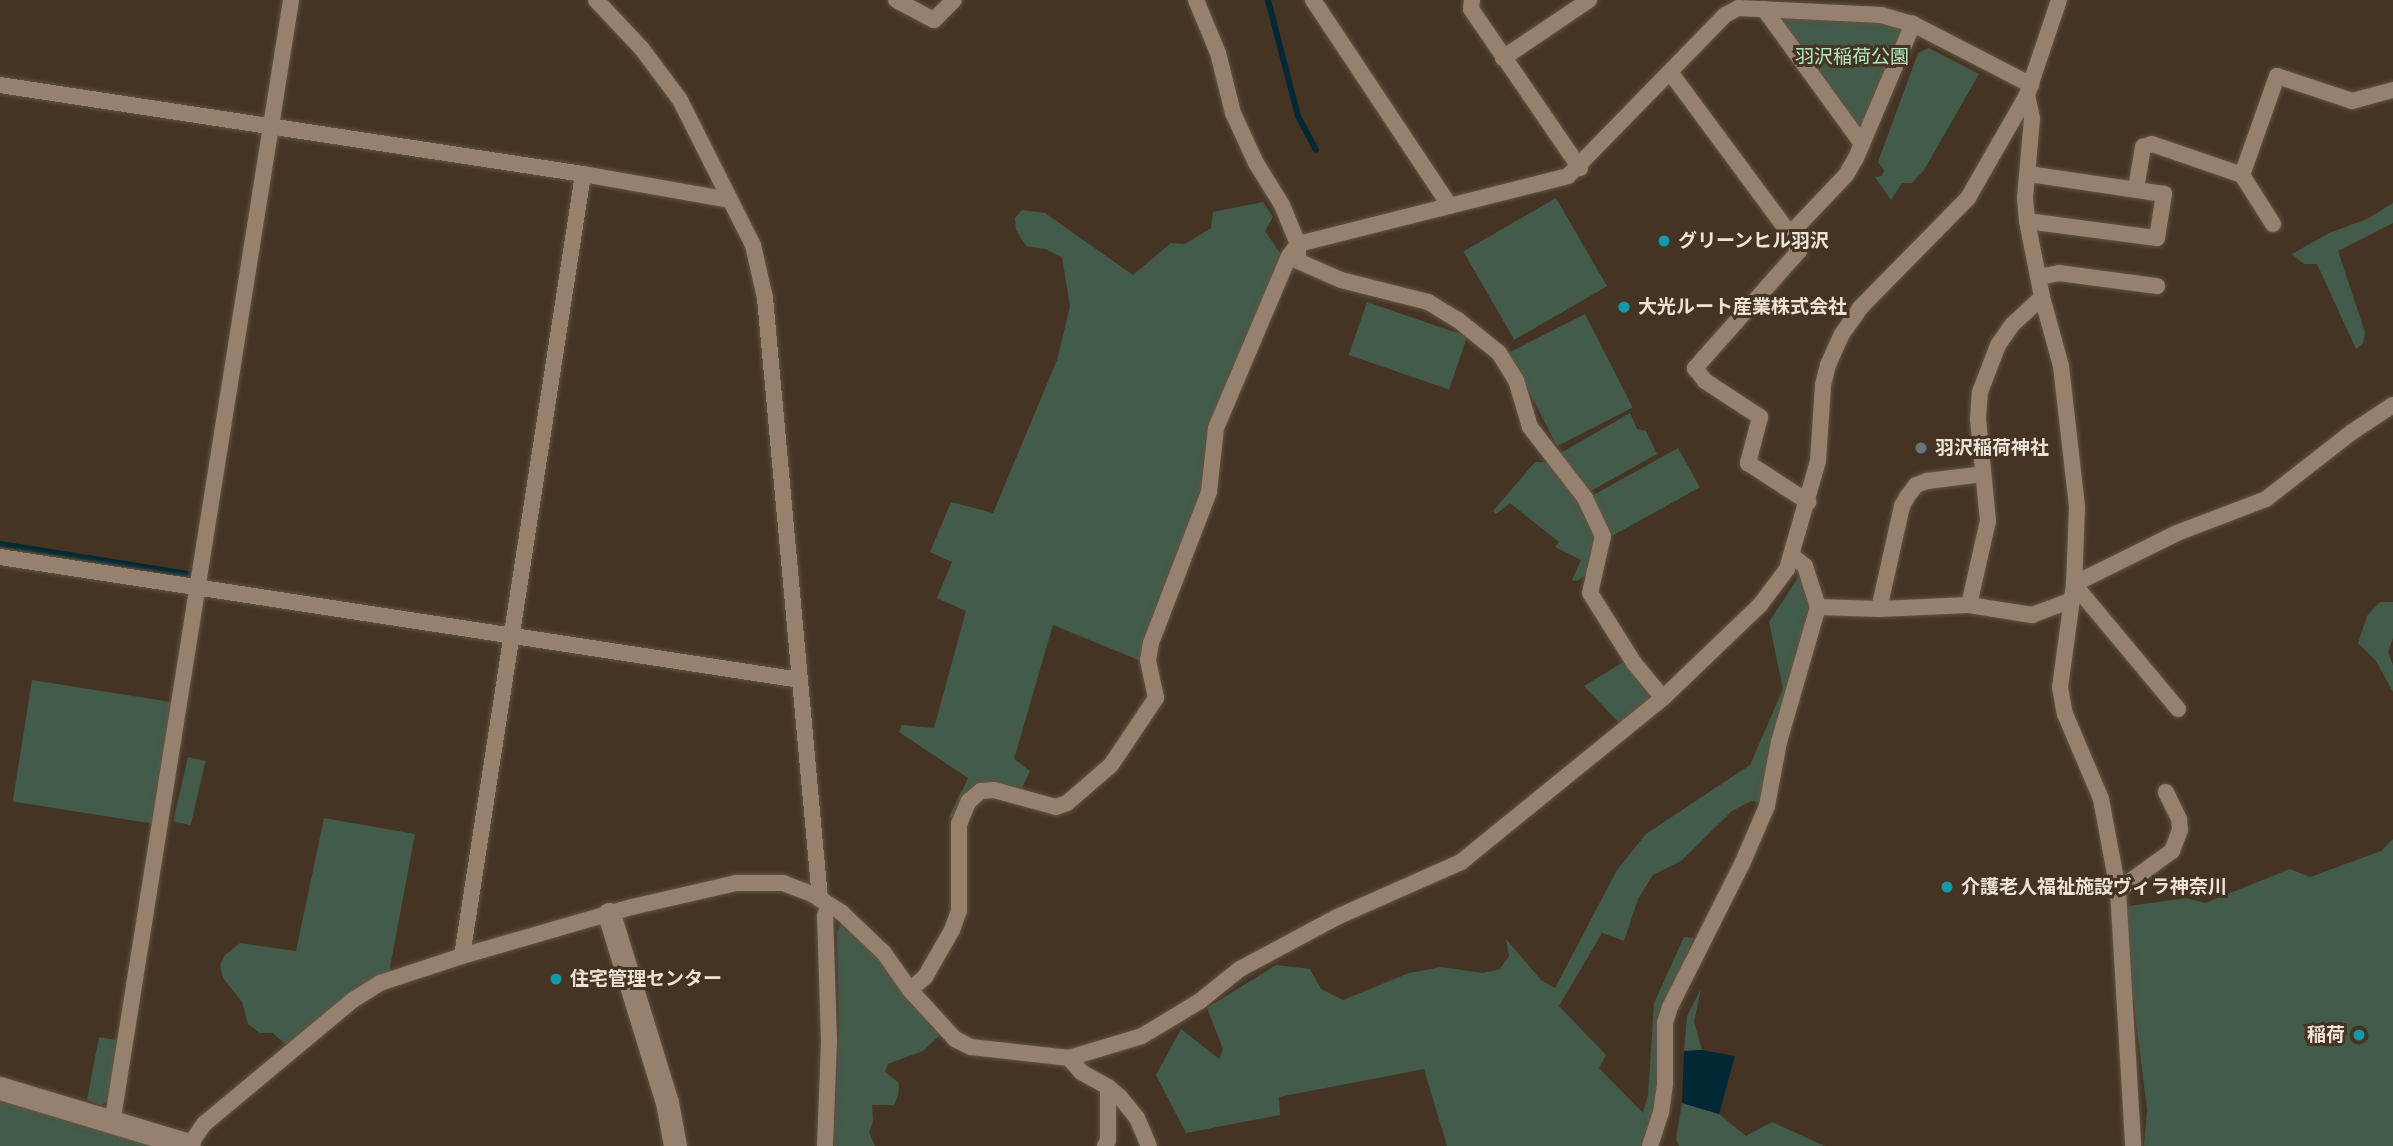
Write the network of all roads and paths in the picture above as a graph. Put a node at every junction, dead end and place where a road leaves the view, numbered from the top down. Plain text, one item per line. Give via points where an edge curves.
1 (291, 0) edge
2 (596, 0) edge
3 (896, 0) edge
4 (954, 0) edge
5 (1196, 0) edge
6 (1313, 0) edge
7 (1472, 0) edge
8 (1588, 0) edge
9 (2059, 0) edge
10 (1790, 5) edge
11 (1848, 7) edge
12 (1764, 9) junction
13 (1913, 24) junction
14 (1503, 58) junction
15 (1670, 72) junction
16 (0, 85) edge
17 (2029, 90) junction
18 (2393, 90) edge
19 (271, 125) junction
20 (1862, 144) junction
21 (1580, 168) junction
22 (583, 174) junction
23 (2029, 174) junction
24 (2242, 175) junction
25 (2136, 188) junction
26 (730, 200) junction
27 (1450, 206) junction
28 (2027, 221) junction
29 (2273, 224) dead end
30 (1790, 234) junction
31 (1298, 244) junction
32 (2039, 277) junction
33 (2157, 286) dead end
34 (2042, 297) junction
35 (2393, 405) edge
36 (1983, 474) junction
37 (1808, 502) junction
38 (1792, 556) junction
39 (0, 557) edge
40 (198, 589) junction
41 (2073, 592) junction
42 (1969, 605) junction
43 (1818, 607) junction
44 (1879, 609) junction
45 (509, 635) junction
46 (800, 681) junction
47 (1663, 698) junction
48 (2178, 709) dead end
49 (2166, 792) dead end
50 (2118, 890) junction
51 (825, 902) junction
52 (610, 914) junction
53 (462, 956) junction
54 (910, 990) junction
55 (1069, 1058) junction
56 (1108, 1087) junction
57 (0, 1088) edge
58 (112, 1124) junction
59 (189, 1145) edge
60 (675, 1146) edge
61 (825, 1146) edge
62 (1105, 1146) edge
63 (1149, 1146) edge
64 (1650, 1146) edge
65 (2133, 1146) edge

1 - 19 street
2 - 26 street via 642,49 680,100
3 - 4 street via 934,20
5 - 31 street via 1218,53 1233,113
6 - 27 street
7 - 14 street via 1471,9
8 - 14 street
9 - 17 street
10 - 11 street
10 - 12 street
11 - 13 street
12 - 15 street via 1738,8 1725,15
12 - 20 street
13 - 17 street
13 - 20 street
14 - 21 street
15 - 21 street
15 - 30 street
16 - 19 street
17 - 23 street
17 - 37 street via 1968,198 1860,308 1842,334 1823,385 1818,461
18 - 24 street via 2351,102 2277,76
19 - 22 street
19 - 40 street
20 - 30 street via 1846,175
21 - 27 street via 1568,176
22 - 26 street
22 - 45 street
23 - 25 street
23 - 28 street
24 - 25 street via 2152,144 2143,147
24 - 29 street
25 - 28 street via 2164,194 2157,238
26 - 46 street via 753,245 765,298
27 - 31 street
28 - 32 street
30 - 37 street via 1798,251 1695,368 1705,381 1760,417 1748,463
31 - 47 street via 1298,261 1341,280 1428,302 1499,354 1516,380 1530,427 1585,498 1603,536 1590,593 1634,663
31 - 54 street via 1216,428 1209,492 1151,643 1148,660 1156,698 1111,765 1067,803 1056,807 994,790 981,791 969,802 960,824 959,911 930,968
32 - 33 street via 2059,273
32 - 34 street
34 - 36 street via 2012,325 1988,366 1978,419
34 - 41 street via 2061,366 2077,507
35 - 41 street via 2266,499 2177,533
36 - 42 street via 1988,521
36 - 44 street via 1927,481 1907,496
37 - 38 street
38 - 43 street via 1805,566
38 - 47 street via 1760,605
39 - 40 street
40 - 45 street
40 - 58 street
41 - 42 street via 2032,615
41 - 48 street
41 - 50 street via 2060,687 2066,714 2101,799
42 - 44 street
43 - 44 street
43 - 64 street via 1779,742 1767,806 1665,1023 1662,1103
45 - 46 street
45 - 53 street
46 - 51 street
47 - 55 street via 1461,862 1337,917 1240,969 1200,1001 1142,1036
49 - 50 street via 2179,819 2172,852
50 - 65 street
51 - 52 street via 783,883 753,881
51 - 54 street via 884,953
51 - 61 street via 829,1041
52 - 53 street
52 - 60 street via 667,1102
53 - 59 street via 380,984 353,1000 204,1124
54 - 55 street via 942,1027 971,1047
55 - 56 street via 1080,1072
56 - 62 street
56 - 63 street via 1137,1118
57 - 58 street
58 - 59 street

